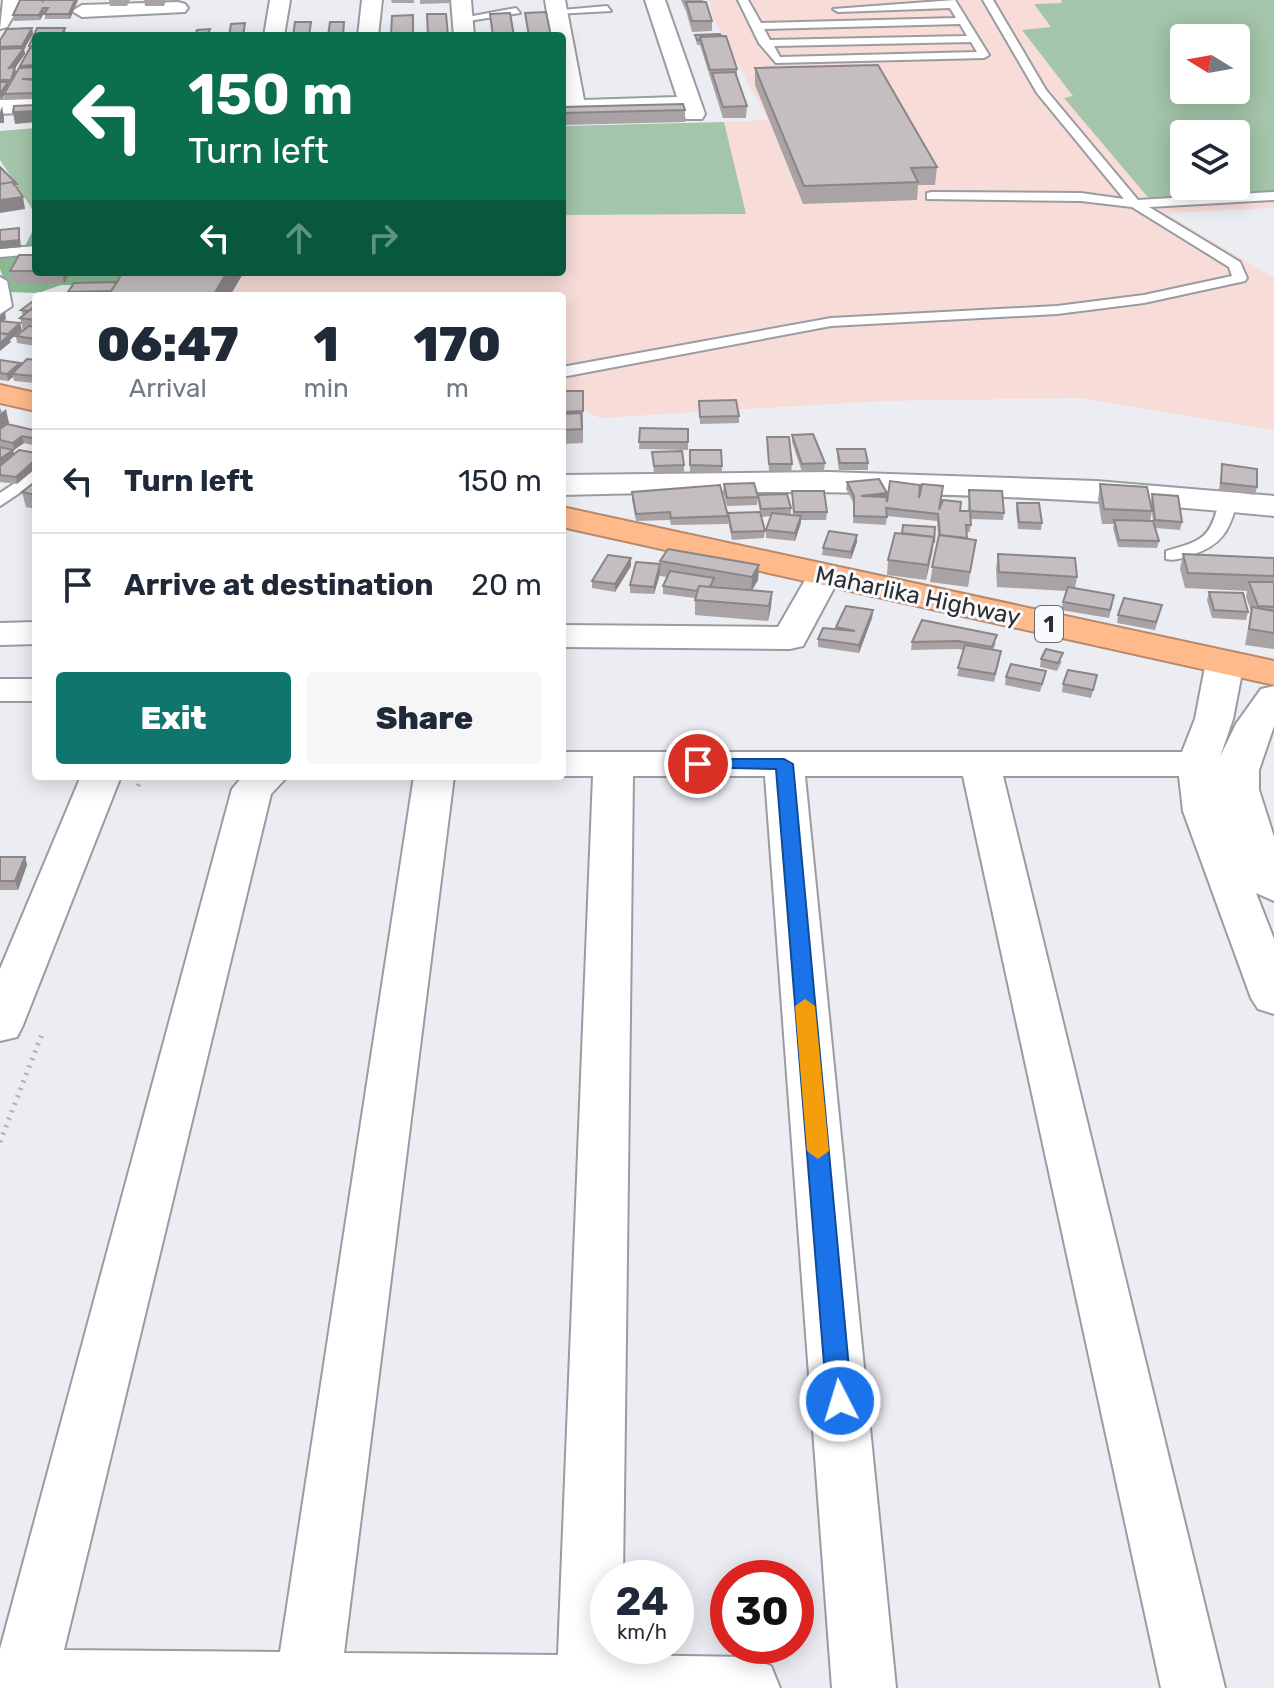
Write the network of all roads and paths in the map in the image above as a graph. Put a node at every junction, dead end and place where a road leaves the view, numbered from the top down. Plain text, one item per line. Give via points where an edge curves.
1 (13, 0) edge
2 (280, 0) edge
3 (372, 0) edge
4 (655, 0) edge
5 (743, 0) edge
6 (988, 0) edge
7 (951, 3) edge
8 (555, 5) edge
9 (607, 9) dead end
10 (177, 10) edge
11 (827, 10) dead end
12 (516, 11) dead end
13 (82, 12) edge
14 (764, 12) dead end
15 (749, 13) junction
16 (462, 18) edge
17 (966, 21) junction
18 (0, 23) edge
19 (755, 26) junction
20 (275, 32) edge
21 (368, 32) edge
22 (560, 32) edge
23 (976, 39) junction
24 (764, 43) junction
25 (1024, 62) junction
26 (993, 63) dead end
27 (1008, 63) dead end
28 (852, 67) edge
29 (566, 86) edge
30 (32, 105) edge
31 (0, 107) edge
32 (568, 107) edge
33 (932, 196) dead end
34 (1274, 196) edge
35 (1135, 204) junction
36 (32, 250) edge
37 (0, 253) edge
38 (0, 281) edge
39 (0, 310) edge
40 (566, 371) edge
41 (0, 394) edge
42 (32, 401) edge
43 (32, 477) edge
44 (566, 485) edge
45 (0, 501) edge
46 (1228, 501) junction
47 (1274, 506) edge
48 (566, 518) edge
49 (1172, 555) dead end
50 (824, 575) junction
51 (32, 633) edge
52 (0, 634) edge
53 (566, 636) edge
54 (1225, 662) junction
55 (1274, 673) edge
56 (0, 690) edge
57 (32, 690) edge
58 (1274, 697) edge
59 (566, 764) edge
60 (613, 764) junction
61 (784, 764) junction
62 (980, 764) junction
63 (1216, 768) junction
64 (99, 780) edge
65 (263, 780) edge
66 (433, 780) edge
67 (1274, 887) edge
68 (1274, 998) edge
69 (0, 1025) edge
70 (15, 1683) edge
71 (307, 1686) edge
72 (589, 1687) edge
73 (748, 1688) edge
74 (864, 1688) edge
75 (1193, 1688) edge

1 - 18 street
2 - 20 street
3 - 21 street
4 - 32 street via 691,109
5 - 15 lane
6 - 25 lane
7 - 11 lane
7 - 17 lane
8 - 9 lane
8 - 22 street
10 - 13 street
12 - 16 lane
14 - 15 lane
15 - 19 lane
17 - 19 lane
17 - 23 lane
19 - 24 lane
23 - 24 lane
23 - 24 lane via 984,55 776,60
25 - 27 lane
25 - 35 lane via 1041,91
26 - 28 lane
29 - 32 street
30 - 31 street
33 - 35 lane via 1081,197
34 - 35 lane
35 - 40 lane via 1235,265 1240,278 1144,299 1057,310 831,322
36 - 37 lane
38 - 39 lane via 5,306
41 - 42 highway
43 - 45 lane
44 - 46 street via 982,482
46 - 47 street
46 - 49 lane via 1220,534 1209,544
48 - 50 highway, Maharlika Highway / 1
50 - 53 street via 790,638
50 - 54 highway, Maharlika Highway / 1
51 - 52 street
54 - 55 highway, Maharlika Highway / 1
54 - 63 street via 1214,719
56 - 57 street
58 - 63 street
59 - 60 street
60 - 61 street
60 - 72 street
61 - 62 street
61 - 74 street
62 - 63 street
62 - 75 street
63 - 67 street via 1242,807
63 - 68 street via 1204,811
64 - 69 street
65 - 70 street via 252,789
66 - 71 street
70 - 71 street
71 - 72 street
72 - 73 street

